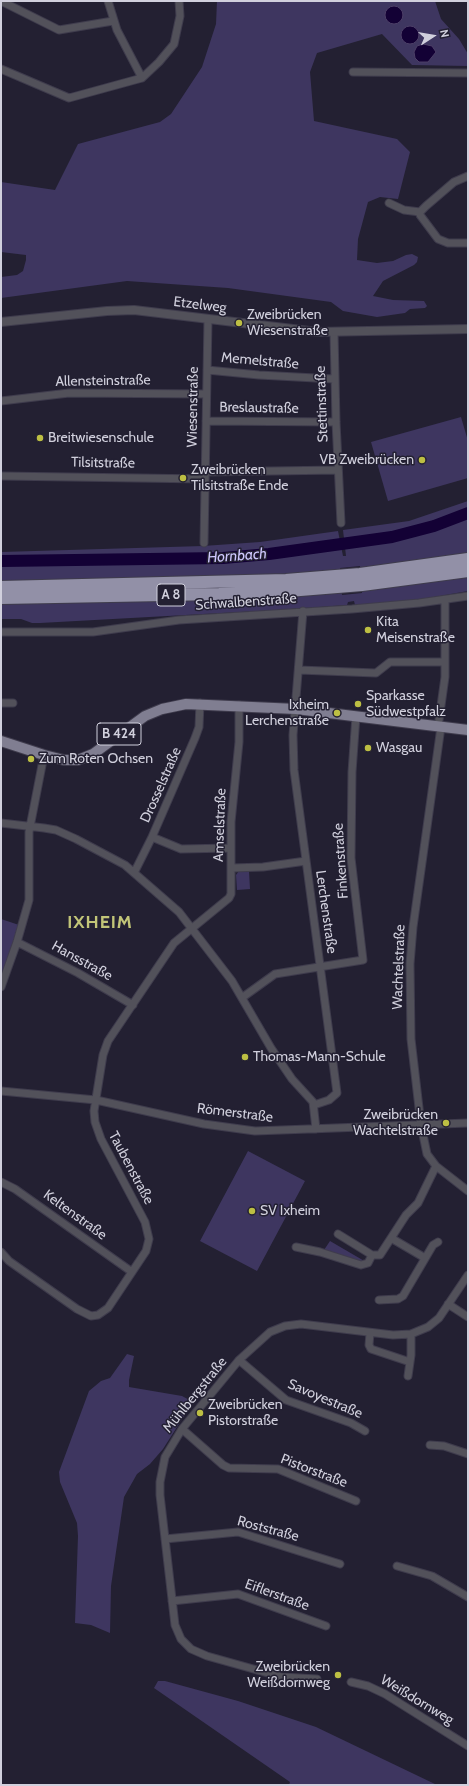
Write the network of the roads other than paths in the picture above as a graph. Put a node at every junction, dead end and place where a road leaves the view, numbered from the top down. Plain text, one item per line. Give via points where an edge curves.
1 (1, 1) edge
2 (108, 1) edge
3 (179, 1) edge
4 (113, 21) junction
5 (1, 69) edge
6 (353, 72) dead end
7 (468, 73) edge
8 (142, 78) junction
9 (468, 176) edge
10 (389, 204) dead end
11 (420, 212) junction
12 (468, 243) edge
13 (208, 319) junction
14 (1, 322) edge
15 (468, 329) edge
16 (334, 332) junction
17 (207, 370) junction
18 (334, 379) junction
19 (206, 394) junction
20 (1, 401) edge
21 (206, 421) junction
22 (336, 422) junction
23 (338, 470) junction
24 (205, 475) junction
25 (1, 476) edge
26 (341, 523) dead end
27 (204, 543) dead end
28 (468, 559) edge
29 (468, 571) edge
30 (361, 580) junction
31 (341, 582) junction
32 (1, 587) edge
33 (468, 596) edge
34 (1, 598) edge
35 (445, 600) junction
36 (303, 611) junction
37 (1, 632) edge
38 (445, 662) junction
39 (299, 670) junction
40 (1, 703) edge
41 (12, 703) dead end
42 (200, 703) junction
43 (239, 705) junction
44 (296, 709) junction
45 (356, 716) junction
46 (440, 727) junction
47 (468, 730) edge
48 (1, 741) edge
49 (44, 755) junction
50 (1, 823) edge
51 (30, 826) junction
52 (152, 837) junction
53 (231, 848) junction
54 (306, 861) junction
55 (232, 868) junction
56 (134, 873) junction
57 (192, 927) junction
58 (17, 942) junction
59 (320, 968) junction
60 (1, 987) edge
61 (243, 997) junction
62 (133, 1004) junction
63 (1, 1091) edge
64 (96, 1100) junction
65 (314, 1105) junction
66 (468, 1123) edge
67 (421, 1125) junction
68 (316, 1129) junction
69 (436, 1166) junction
70 (1, 1182) edge
71 (468, 1191) edge
72 (338, 1234) dead end
73 (391, 1238) junction
74 (438, 1242) dead end
75 (296, 1247) dead end
76 (1, 1252) edge
77 (372, 1255) junction
78 (425, 1258) junction
79 (132, 1272) junction
80 (468, 1275) edge
81 (379, 1300) dead end
82 (448, 1304) junction
83 (468, 1317) edge
84 (370, 1332) junction
85 (411, 1334) junction
86 (240, 1360) junction
87 (410, 1362) junction
88 (408, 1376) dead end
89 (182, 1429) junction
90 (365, 1431) dead end
91 (430, 1445) dead end
92 (468, 1454) edge
93 (356, 1501) dead end
94 (165, 1538) junction
95 (340, 1564) dead end
96 (397, 1566) dead end
97 (468, 1597) edge
98 (172, 1601) junction
99 (326, 1626) dead end
100 (317, 1679) dead end
101 (351, 1682) dead end
102 (468, 1746) edge

1 - 4 street via 59,30
2 - 4 street
3 - 8 street via 179,22 174,44
4 - 8 street
5 - 8 street via 69,98
6 - 7 street
9 - 11 street via 454,182
10 - 11 street via 404,210
11 - 12 street via 422,220 438,239 448,243
13 - 14 street, Etzelweg via 134,310
13 - 16 street, Etzelweg
13 - 17 street, Wiesenstraße
15 - 16 street, Etzelweg
16 - 18 street, Stettinstraße
17 - 18 street, Memelstraße
17 - 19 street, Wiesenstraße
18 - 22 street, Stettinstraße
19 - 20 street, Allensteinstraße via 87,392
19 - 21 street, Wiesenstraße
21 - 22 street, Breslaustraße
21 - 24 street, Wiesenstraße
22 - 23 street, Stettinstraße
23 - 24 street, Tilsitstraße
23 - 26 street, Stettinstraße
24 - 25 street, Tilsitstraße
24 - 27 street, Wiesenstraße
28 - 30 highway, A 8
29 - 30 highway, A 8
30 - 31 highway, A 8
31 - 32 highway, A 8
31 - 34 highway, A 8 via 219,594
33 - 35 street, Schwalbenstraße
35 - 36 street, Schwalbenstraße
35 - 38 street, Wachtelstraße
36 - 37 street, Schwalbenstraße via 179,620 94,632
36 - 39 street, Lerchenstraße
38 - 39 street via 390,662 376,673
38 - 46 street, Wachtelstraße
39 - 44 street, Lerchenstraße
40 - 41 street
42 - 43 main road, B 424
42 - 49 main road, B 424 via 177,705 153,712 137,720 93,754 78,760 64,760
42 - 52 street, Drosselstraße via 199,727
43 - 44 main road, B 424
43 - 53 street, Amselstraße via 239,742
44 - 45 main road, B 424
44 - 54 street, Lerchenstraße via 292,750
45 - 46 main road, B 424
45 - 59 street, Finkenstraße via 352,772 351,858 364,958 357,963
46 - 47 main road, B 424
46 - 67 street, Wachtelstraße via 410,964 411,1039
48 - 49 main road, B 424
49 - 51 street
50 - 51 street
51 - 56 street via 65,834 114,858
51 - 58 street via 29,900
52 - 53 street via 180,849
52 - 56 street, Drosselstraße
53 - 55 street, Amselstraße
54 - 55 street
54 - 59 street, Lerchenstraße
55 - 57 street, Amselstraße via 229,898
56 - 57 street via 166,900
57 - 61 street
57 - 62 street, Taubenstraße via 174,943
58 - 60 street
58 - 62 street, Hansstraße
59 - 61 street via 275,974
59 - 65 street, Lerchenstraße via 337,1093 329,1100
61 - 65 street via 279,1061 311,1098
62 - 64 street, Taubenstraße via 105,1048
63 - 64 street, Römerstraße
64 - 68 street, Römerstraße via 204,1124 239,1129
64 - 79 street, Taubenstraße via 94,1117 98,1132 148,1231 146,1251
65 - 68 street
66 - 67 street, Römerstraße
67 - 68 street, Römerstraße
67 - 69 street, Wachtelstraße via 427,1154
69 - 71 street, Wachtelstraße
69 - 73 street via 418,1203 406,1215
70 - 79 street, Keltenstraße via 15,1189
72 - 77 street
73 - 77 street via 380,1255
73 - 78 street
74 - 78 street
75 - 77 street via 361,1265 368,1263
76 - 79 street, Taubenstraße via 21,1270 84,1314 91,1316 98,1315 108,1308
78 - 81 street via 403,1296 398,1299
80 - 82 street, Mühlbergstraße
82 - 83 street
82 - 85 street, Mühlbergstraße via 439,1318 428,1327
84 - 85 street, Mühlbergstraße
84 - 86 street, Mühlbergstraße via 301,1324 285,1326 262,1338
84 - 87 street via 371,1349
85 - 87 street
86 - 89 street, Mühlbergstraße
86 - 90 street, Savoyestraße via 286,1400 351,1423
87 - 88 street
89 - 93 street, Pistorstraße via 229,1468 278,1469
89 - 94 street, Mühlbergstraße via 170,1447 162,1471 160,1495
91 - 92 street via 444,1446
94 - 95 street, Roststraße via 238,1532
94 - 98 street, Mühlbergstraße
96 - 97 street via 432,1576
98 - 99 street, Eiflerstraße via 238,1594
98 - 100 street, Mühlbergstraße via 178,1634 184,1644 191,1649 282,1677
101 - 102 street, Weißdornweg via 385,1694

